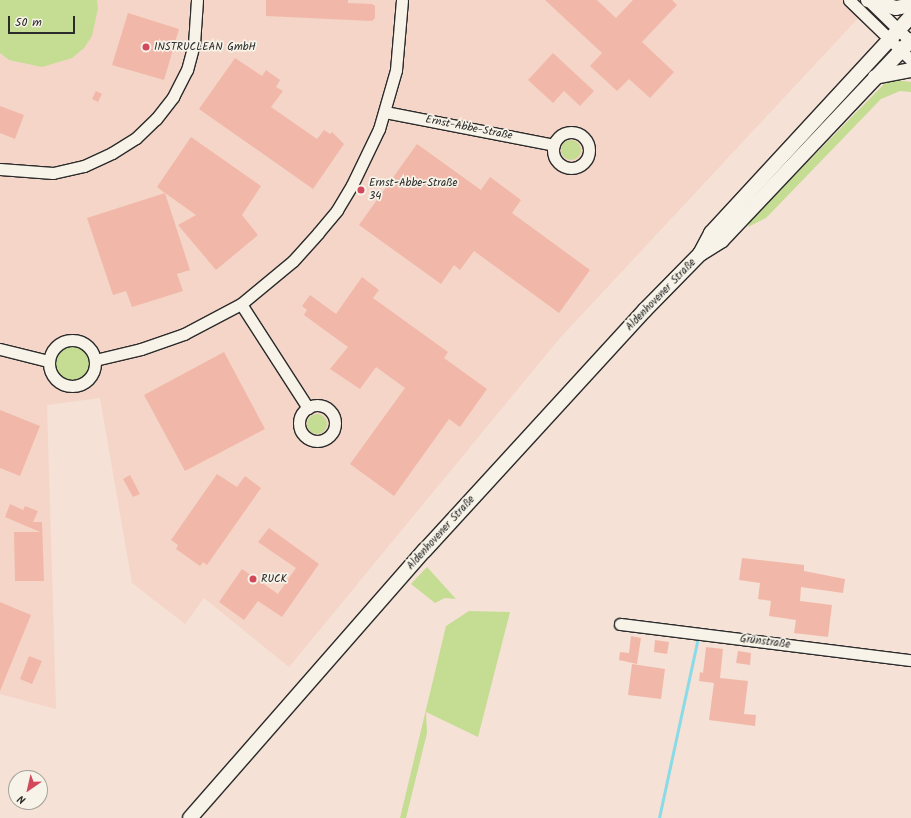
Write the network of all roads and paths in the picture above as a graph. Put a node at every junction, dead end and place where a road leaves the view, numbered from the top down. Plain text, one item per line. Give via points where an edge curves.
1 (197, 0) edge
2 (402, 0) edge
3 (849, 0) edge
4 (868, 0) edge
5 (911, 5) edge
6 (911, 16) edge
7 (894, 33) junction
8 (909, 46) edge
9 (911, 70) edge
10 (875, 77) junction
11 (385, 112) junction
12 (554, 144) dead end
13 (0, 169) edge
14 (700, 254) junction
15 (241, 304) junction
16 (0, 349) edge
17 (95, 360) junction
18 (48, 361) junction
19 (308, 408) dead end
20 (620, 624) dead end
21 (911, 660) edge
22 (190, 818) edge

1 - 13 street via 194,44 187,70 173,97 156,119 136,138 112,154 84,166 53,173
2 - 11 street via 396,70
3 - 7 street
4 - 5 main road via 896,8
4 - 7 street
6 - 7 main road, Aldenhovener Straße
7 - 8 street
7 - 14 main road, Aldenhovener Straße via 711,233
8 - 10 main road, Aldenhovener Straße
9 - 10 main road
10 - 14 main road, Aldenhovener Straße via 722,240
11 - 12 street, Ernst-Abbe-Straße
11 - 15 street via 361,169 337,210 293,261
14 - 22 main road, Aldenhovener Straße via 426,550
15 - 17 street via 184,334 141,349
15 - 19 street
16 - 18 street
17 - 18 street via 90,348 72,339 54,347
17 - 18 street via 92,374 82,384 75,386 61,384 55,379
20 - 21 street, Grünstraße

